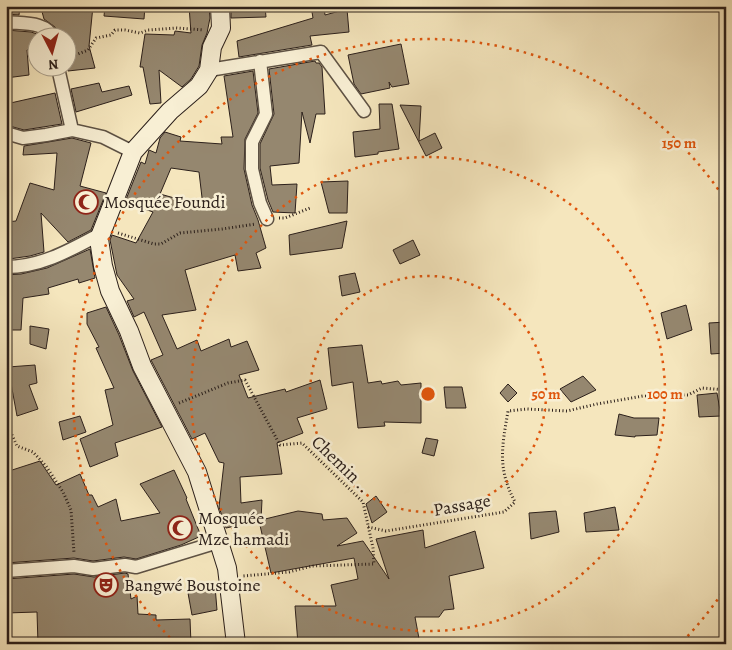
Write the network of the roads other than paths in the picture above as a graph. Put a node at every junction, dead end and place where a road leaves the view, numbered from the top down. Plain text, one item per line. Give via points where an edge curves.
1 (220, 6) edge
2 (6, 22) edge
3 (45, 28) edge
4 (260, 61) junction
5 (208, 70) junction
6 (60, 78) edge
7 (364, 111) dead end
8 (72, 130) junction
9 (6, 132) edge
10 (133, 152) junction
11 (266, 219) road end
12 (102, 233) junction
13 (6, 267) edge
14 (218, 542) junction
15 (6, 571) edge
16 (236, 644) edge

1 - 5 main road via 221,28 212,47
2 - 3 street
4 - 5 street
4 - 7 street via 321,52
4 - 11 street via 266,114 252,142 252,169
5 - 10 main road via 199,86 170,111
6 - 8 street
8 - 9 street via 23,138
8 - 10 street via 103,137
10 - 12 main road
12 - 13 street via 59,256 23,267
12 - 14 main road via 99,239 110,291 142,366 197,472
14 - 15 street via 136,567 125,565 94,569 74,566
14 - 16 main road via 227,568

